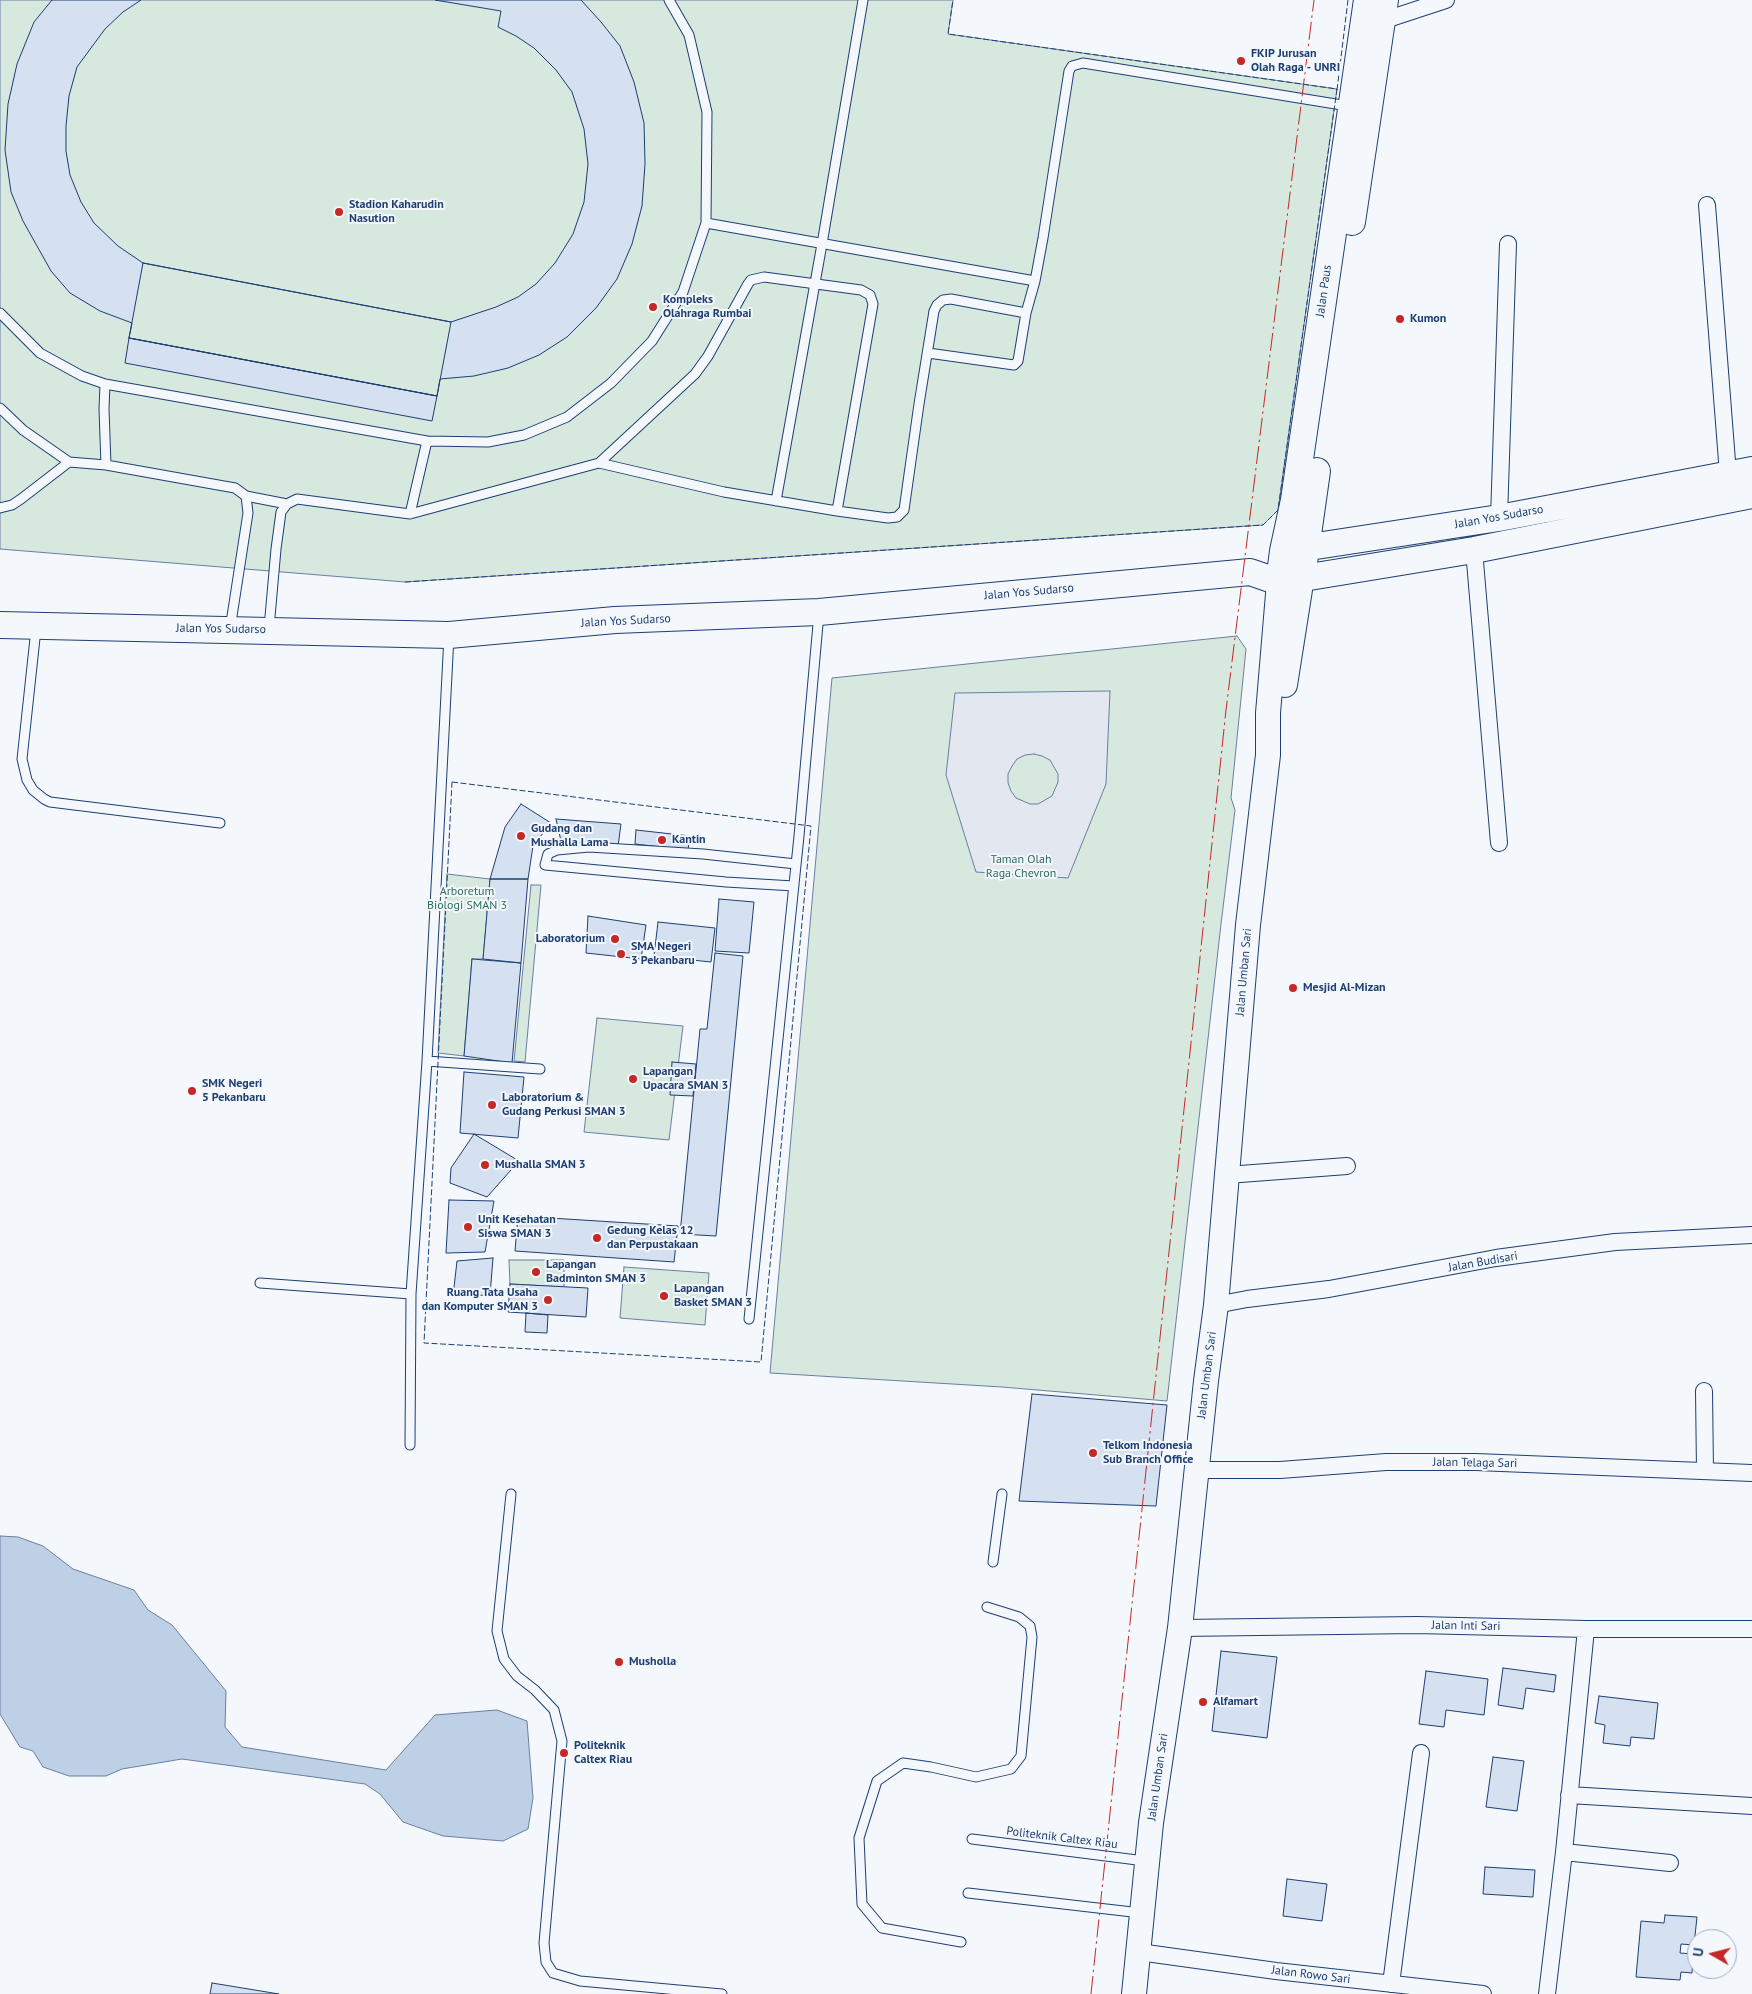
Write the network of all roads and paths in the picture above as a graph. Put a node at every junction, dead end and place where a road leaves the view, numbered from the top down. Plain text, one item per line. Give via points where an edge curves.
1 (669, 0) edge
2 (863, 0) edge
3 (1366, 0) edge
4 (1446, 0) edge
5 (1384, 10) edge
6 (1351, 107) junction
7 (1707, 205) dead end
8 (706, 223) junction
9 (822, 244) junction
10 (1508, 244) dead end
11 (1034, 281) junction
12 (815, 284) junction
13 (1026, 313) junction
14 (0, 314) edge
15 (928, 353) junction
16 (105, 384) junction
17 (0, 408) edge
18 (427, 441) junction
19 (69, 462) junction
20 (599, 463) junction
21 (106, 465) junction
22 (1740, 472) edge
23 (1752, 495) edge
24 (246, 496) junction
25 (776, 501) junction
26 (287, 504) junction
27 (0, 508) edge
28 (837, 511) junction
29 (410, 514) junction
30 (1499, 518) junction
31 (1294, 550) junction
32 (1474, 550) junction
33 (1250, 572) junction
34 (1290, 579) junction
35 (819, 612) junction
36 (0, 625) edge
37 (36, 626) junction
38 (230, 629) junction
39 (269, 630) junction
40 (449, 635) junction
41 (220, 823) dead end
42 (1499, 843) dead end
43 (796, 864) junction
44 (794, 886) junction
45 (427, 1061) junction
46 (540, 1069) dead end
47 (1347, 1166) dead end
48 (1227, 1175) junction
49 (1752, 1235) edge
50 (260, 1283) dead end
51 (411, 1294) junction
52 (1216, 1305) junction
53 (749, 1319) dead end
54 (1704, 1391) dead end
55 (410, 1445) dead end
56 (1197, 1470) junction
57 (1705, 1471) junction
58 (1752, 1473) edge
59 (511, 1494) dead end
60 (1002, 1494) dead end
61 (993, 1562) dead end
62 (987, 1607) dead end
63 (1180, 1628) junction
64 (1586, 1629) junction
65 (1752, 1629) edge
66 (1421, 1754) dead end
67 (1569, 1796) junction
68 (1752, 1806) edge
69 (972, 1840) dead end
70 (1564, 1852) junction
71 (1148, 1861) junction
72 (1670, 1863) dead end
73 (968, 1893) dead end
74 (1142, 1912) junction
75 (961, 1942) dead end
76 (1139, 1952) junction
77 (1391, 1984) junction
78 (722, 1994) edge
79 (1134, 1994) edge
80 (1483, 1994) edge
81 (1547, 1994) edge

1 - 8 lane via 689,35 706,112
2 - 9 lane
3 - 6 main road, Jalan Paus
4 - 5 street
5 - 31 main road, Jalan Paus via 1341,296
6 - 11 lane via 1075,65 1069,71
6 - 31 main road, Jalan Paus via 1294,500
7 - 22 street
8 - 9 lane
8 - 18 lane via 683,292 652,341 612,384 567,417 524,435 488,442
9 - 11 lane
9 - 12 lane
10 - 30 street
11 - 13 lane
12 - 20 lane via 764,277 752,280 695,374
12 - 25 lane
12 - 28 lane via 861,290 870,295 873,304
13 - 15 lane via 1018,361 1014,365
13 - 15 lane via 943,300 934,312
14 - 16 lane via 40,353 82,376
15 - 28 lane via 904,510 897,517 888,518
16 - 18 lane
16 - 21 lane
17 - 19 lane via 23,430
18 - 29 lane
19 - 21 lane
19 - 27 lane via 22,499
20 - 25 lane
20 - 29 lane
21 - 24 lane via 235,488
22 - 30 main road, Jalan Yos Sudarso
23 - 32 main road, Jalan Yos Sudarso
24 - 26 lane
24 - 38 lane via 248,512
25 - 28 lane
26 - 29 lane via 297,499
26 - 39 lane via 281,512 278,531
30 - 31 main road, Jalan Yos Sudarso
31 - 33 main road, Jalan Yos Sudarso
31 - 34 main road, Jalan Paus
32 - 34 main road, Jalan Yos Sudarso
32 - 42 street
33 - 34 main road, Jalan Yos Sudarso
33 - 35 main road, Jalan Yos Sudarso
34 - 48 main road, Jalan Umban Sari via 1280,715 1268,755 1248,925
35 - 40 main road, Jalan Yos Sudarso via 615,620
35 - 43 lane
36 - 37 main road, Jalan Yos Sudarso
37 - 38 main road, Jalan Yos Sudarso
37 - 41 lane via 22,760 27,780 34,790 50,802
38 - 39 main road, Jalan Yos Sudarso
39 - 40 main road, Jalan Yos Sudarso
40 - 45 lane
43 - 44 lane
43 - 44 lane via 590,847 557,850 548,854 545,865
44 - 53 lane
45 - 46 lane
45 - 51 lane
47 - 48 street
48 - 52 main road, Jalan Umban Sari
49 - 52 street, Jalan Budisari via 1605,1244 1496,1258 1347,1286
50 - 51 lane
51 - 55 lane
52 - 56 main road, Jalan Umban Sari
54 - 57 street
56 - 57 street, Jalan Telaga Sari via 1280,1470 1386,1462 1476,1462
56 - 63 main road, Jalan Umban Sari
57 - 58 street, Jalan Telaga Sari
59 - 78 lane via 497,1631 504,1659 517,1676 554,1710 562,1741 544,1943 546,1962 553,1974 580,1981
60 - 61 lane
62 - 75 lane via 1019,1617 1030,1626 1032,1636 1021,1756 1011,1769 976,1777 902,1763 877,1781 859,1838 862,1904 882,1928
63 - 64 street, Jalan Inti Sari via 1417,1625
63 - 71 main road, Jalan Umban Sari
64 - 65 street, Jalan Inti Sari
64 - 67 street
66 - 77 street
67 - 68 street
67 - 70 street
69 - 71 lane, Politeknik Caltex Riau
70 - 72 street
70 - 81 street
71 - 74 main road, Jalan Umban Sari
73 - 74 lane
74 - 76 main road, Jalan Umban Sari
76 - 77 street, Jalan Rowo Sari
76 - 79 main road, Jalan Umban Sari
77 - 80 street, Jalan Rowo Sari

